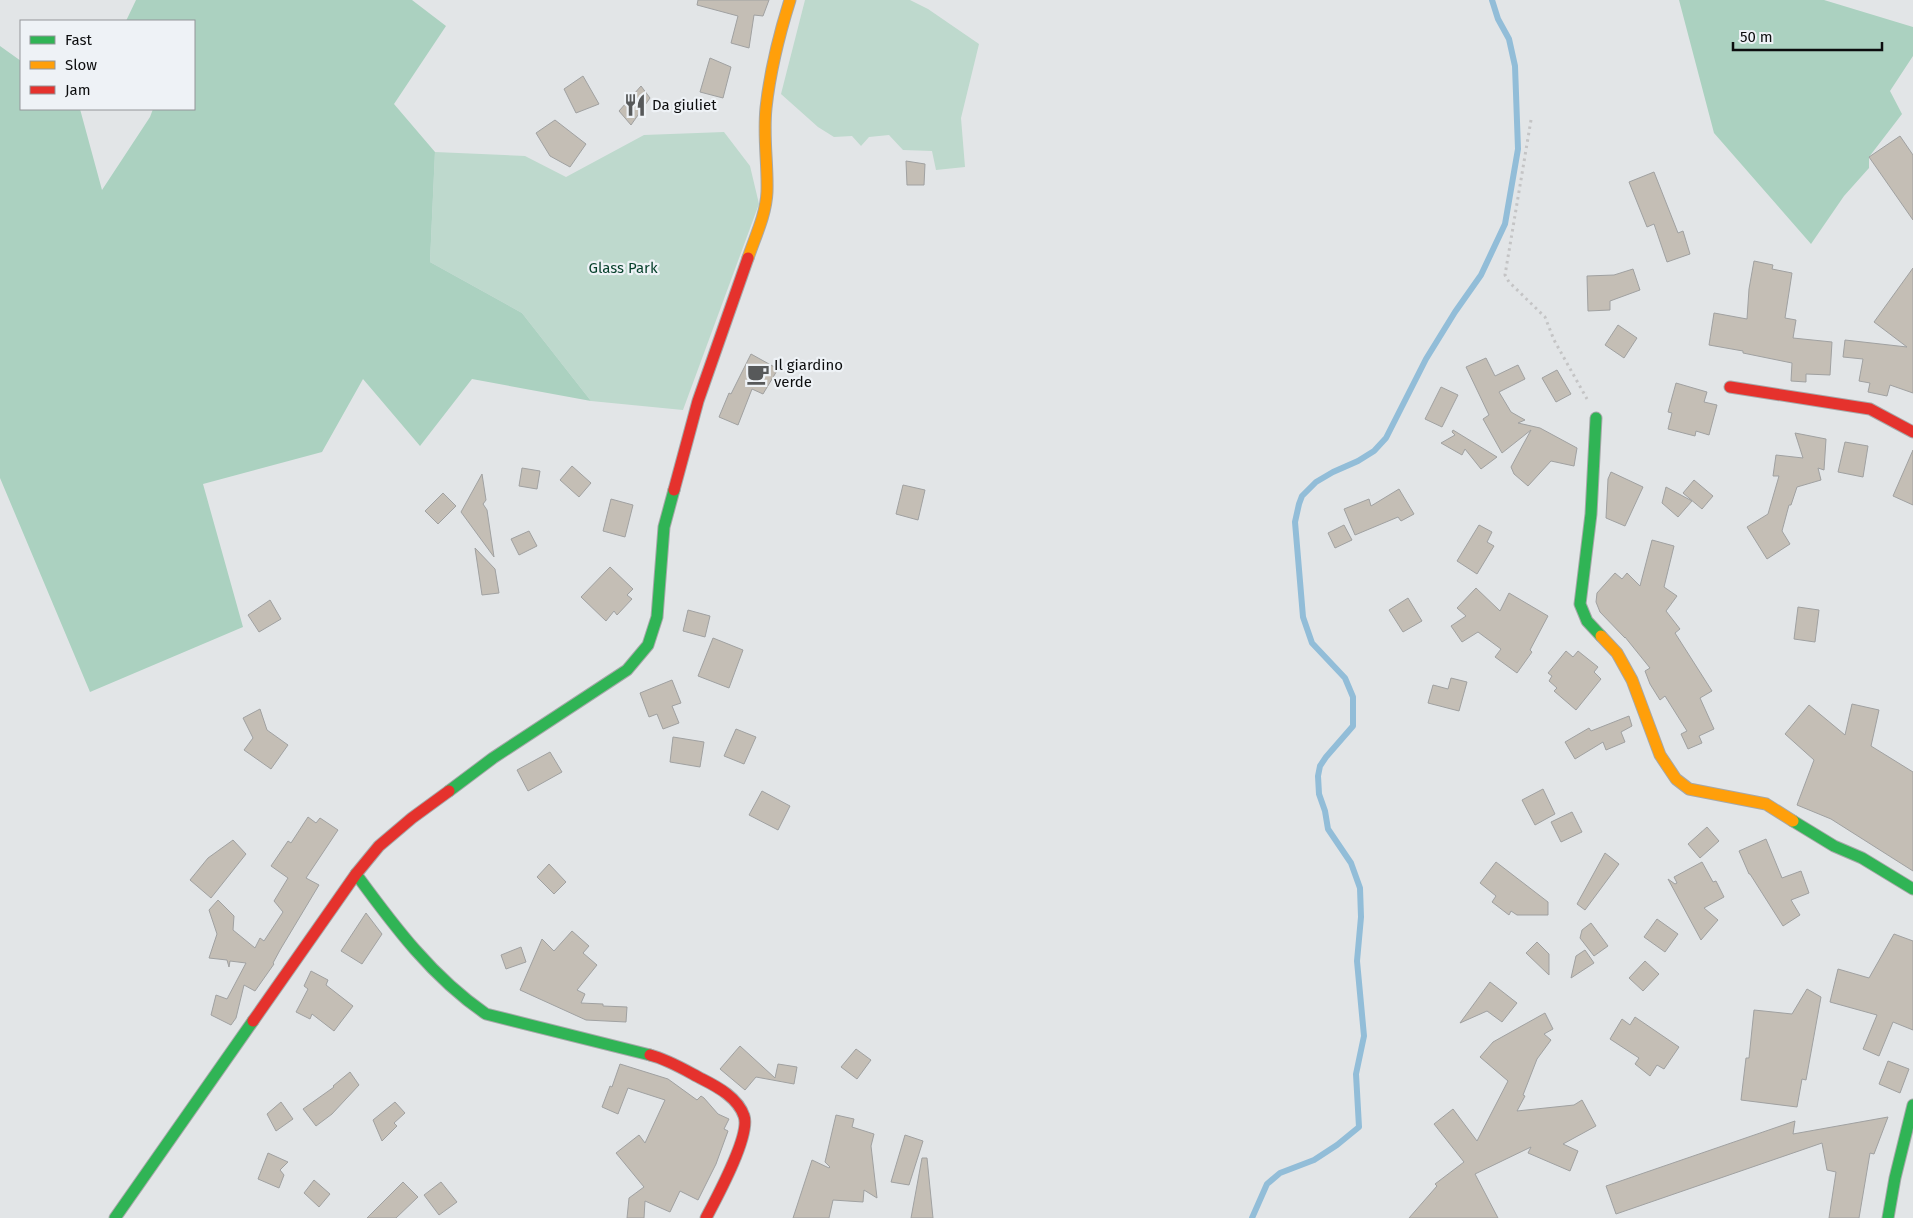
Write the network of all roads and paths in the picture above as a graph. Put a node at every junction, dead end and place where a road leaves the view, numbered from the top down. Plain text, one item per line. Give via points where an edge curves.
1 (790, 0) edge
2 (1531, 120) dead end
3 (1730, 387) dead end
4 (1596, 418) joint
5 (1913, 432) edge
6 (356, 874) junction
7 (1913, 889) edge
8 (1913, 1105) edge
9 (115, 1218) edge
10 (706, 1218) edge
11 (1888, 1218) edge

1 - 6 street via 777,42 766,108 767,193 762,217 698,401 664,527 657,617 648,645 627,670 493,758 412,818 379,846
2 - 4 path via 1505,275 1545,317
3 - 5 street via 1870,409
4 - 7 street via 1591,514 1580,604 1587,621 1617,653 1632,680 1667,766 1689,789 1766,804
6 - 9 street
6 - 10 street via 440,977 465,1001 486,1014 662,1058 717,1086 738,1104 745,1117 745,1129 730,1170
8 - 11 street

